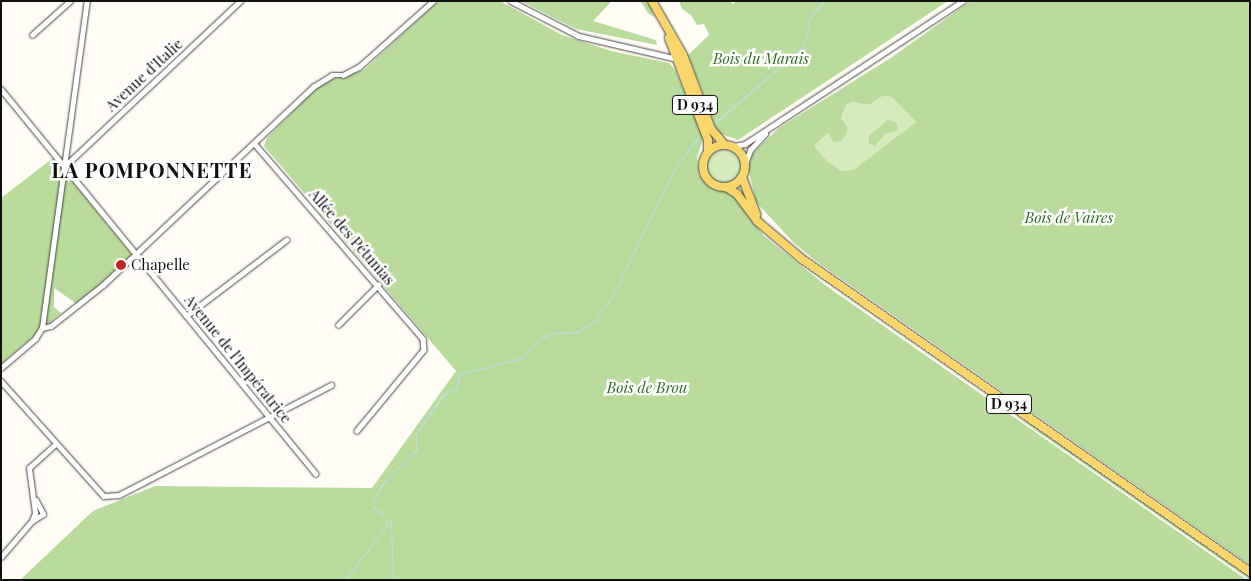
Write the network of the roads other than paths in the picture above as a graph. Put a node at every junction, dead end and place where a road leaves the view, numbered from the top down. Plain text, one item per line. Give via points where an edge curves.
1 (70, 1) edge
2 (87, 1) edge
3 (240, 1) edge
4 (433, 1) edge
5 (511, 1) edge
6 (652, 1) edge
7 (963, 1) edge
8 (663, 19) junction
9 (32, 35) dead end
10 (678, 59) junction
11 (1, 89) edge
12 (697, 91) junction
13 (771, 128) junction
14 (254, 143) junction
15 (724, 144) junction
16 (733, 146) junction
17 (708, 152) junction
18 (745, 164) junction
19 (64, 167) junction
20 (742, 177) junction
21 (726, 187) junction
22 (771, 234) junction
23 (286, 240) dead end
24 (137, 255) junction
25 (378, 286) junction
26 (186, 316) junction
27 (338, 325) dead end
28 (42, 328) junction
29 (1, 368) edge
30 (1, 381) edge
31 (331, 385) dead end
32 (270, 418) junction
33 (357, 431) dead end
34 (56, 444) junction
35 (316, 474) dead end
36 (36, 501) junction
37 (32, 521) junction
38 (1, 557) edge
39 (1250, 572) edge

1 - 9 street
2 - 19 street
3 - 19 street, Avenue d'Italie
4 - 14 street via 356,70 332,75 313,87
5 - 10 street via 579,36
6 - 8 main road, D 934
7 - 13 street
8 - 10 main road, D 934
8 - 12 main road, D 934 via 683,55
10 - 12 street
10 - 17 main road, D 934 via 708,140
11 - 19 street, Avenue de l'Impératrice
12 - 15 main road, D 934 via 711,129
13 - 16 street via 745,144
13 - 18 street via 750,150
14 - 24 street
14 - 25 street, Allée des Pétunias
15 - 16 main road
15 - 17 main road
16 - 18 main road via 739,150
17 - 21 main road via 702,163 706,177 718,186
18 - 20 main road
19 - 24 street, Avenue de l'Impératrice
19 - 28 street
20 - 21 main road
20 - 22 main road, D 934 via 749,202
21 - 22 main road, D 934
22 - 39 main road, D 934 via 802,260
23 - 26 street
24 - 26 street, Avenue de l'Impératrice
24 - 28 street via 51,326
25 - 27 street
25 - 33 street, Allée des Pétunias via 423,339 424,350
26 - 32 street, Avenue de l'Impératrice
28 - 29 street via 35,339
30 - 34 street
31 - 32 street
32 - 34 street via 119,495 101,494
32 - 35 street, Avenue de l'Impératrice
34 - 36 street via 28,468
36 - 37 street
36 - 37 street via 43,514
37 - 38 street

